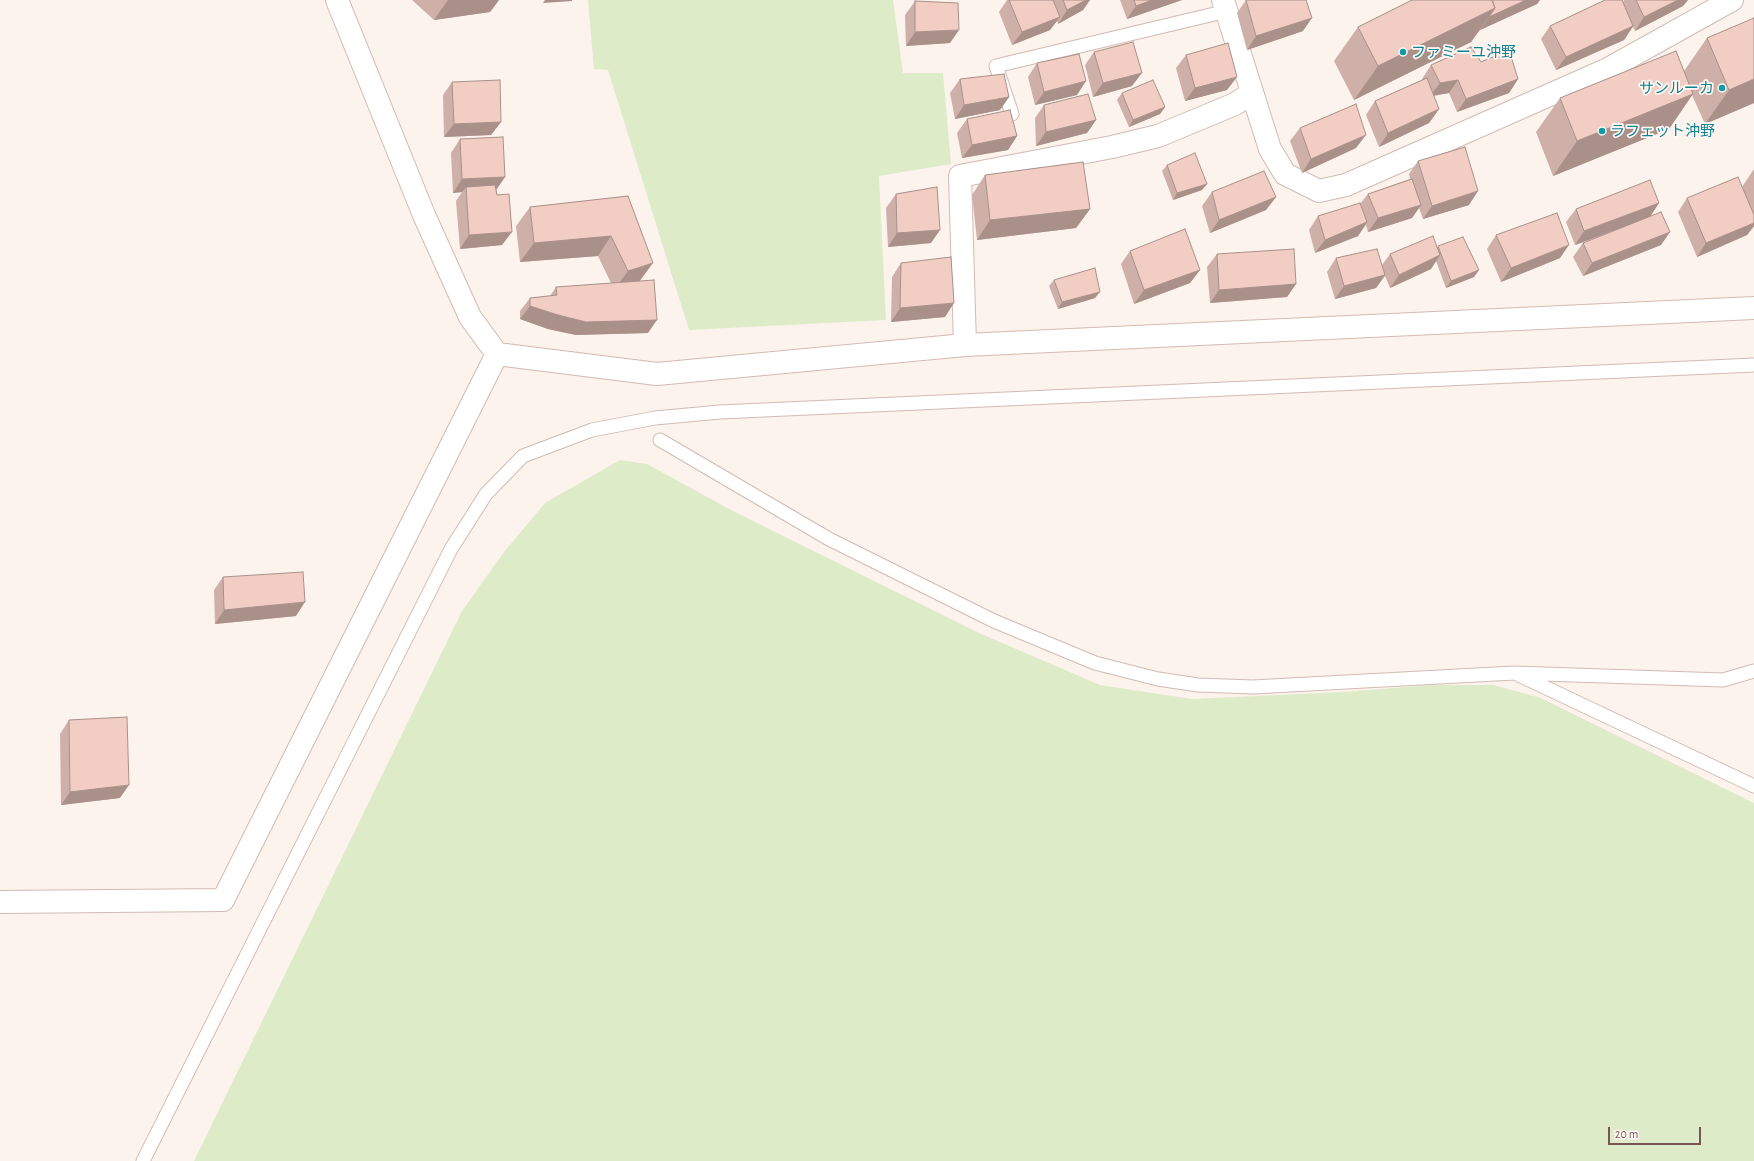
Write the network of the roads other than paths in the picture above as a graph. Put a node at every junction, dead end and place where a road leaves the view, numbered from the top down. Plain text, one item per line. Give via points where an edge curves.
1 (337, 0) edge
2 (1732, 0) edge
3 (1225, 5) edge
4 (1252, 93) junction
5 (1012, 114) edge
6 (1754, 308) edge
7 (965, 345) junction
8 (497, 354) junction
9 (1754, 365) edge
10 (660, 440) dead end
11 (1754, 671) edge
12 (1514, 673) junction
13 (1754, 786) edge
14 (0, 902) edge
15 (143, 1161) edge

1 - 8 street via 424,215 470,317
2 - 4 street via 1608,69 1346,185 1319,191 1285,174 1270,148
3 - 4 street
3 - 5 lane via 996,66
4 - 7 street via 1235,104 1158,136 960,176
6 - 7 street
7 - 8 street via 657,374
8 - 14 street via 223,900
9 - 15 lane via 720,412 655,418 592,430 523,456 486,494 451,549
10 - 12 lane via 829,539 994,621 1095,663 1158,679 1198,685 1254,687
11 - 12 lane via 1723,680
12 - 13 lane

